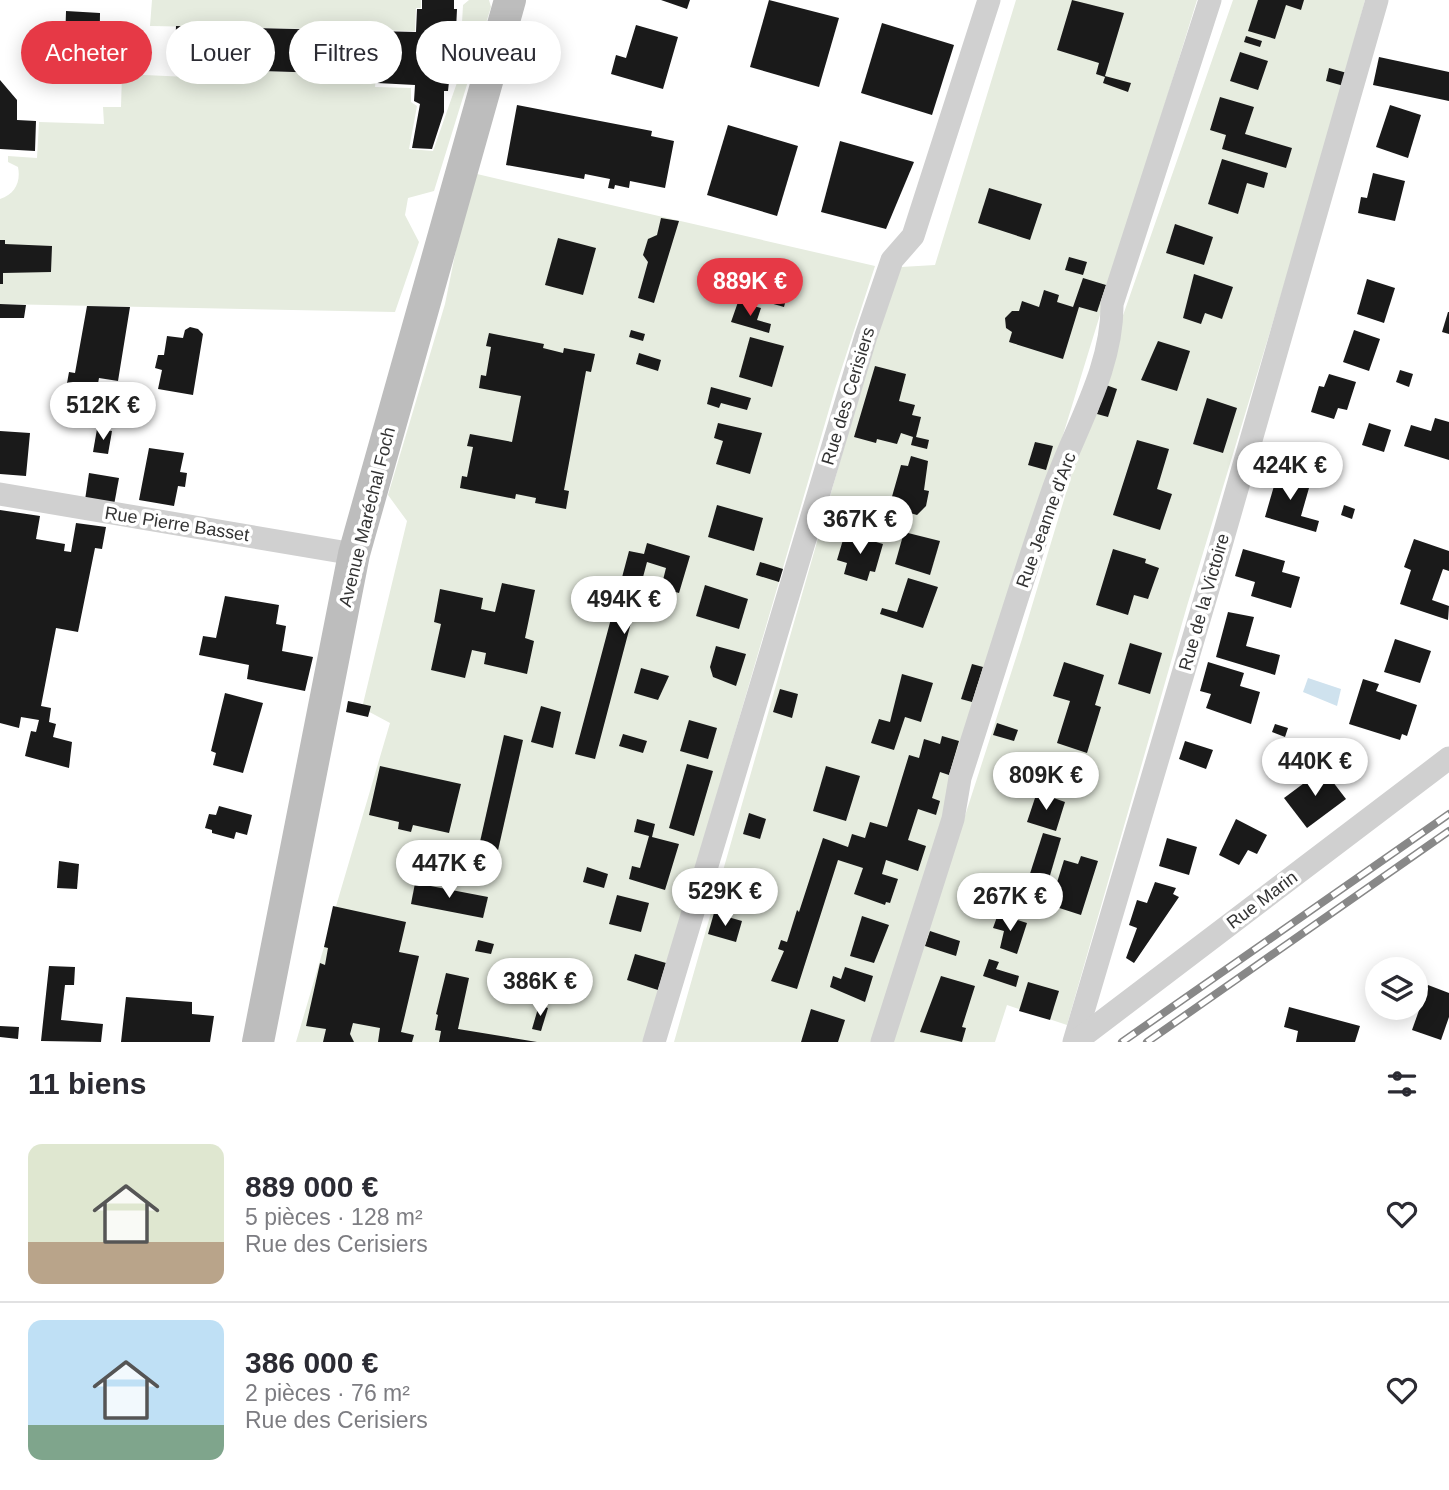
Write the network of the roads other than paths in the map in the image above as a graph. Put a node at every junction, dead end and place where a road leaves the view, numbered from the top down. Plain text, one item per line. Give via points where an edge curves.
1 (510, 0) edge
2 (989, 0) edge
3 (1210, 0) edge
4 (1377, 0) edge
5 (0, 494) edge
6 (354, 554) junction
7 (1449, 758) edge
8 (258, 1042) edge
9 (654, 1042) edge
10 (882, 1042) edge
11 (1074, 1042) edge

1 - 6 main road, Avenue Maréchal Foch
2 - 9 street, Rue des Cerisiers via 912,236 892,260 866,336
3 - 10 street, Rue Jeanne d'Arc via 1112,304 1112,330 1075,441 1054,488 960,778 953,819
4 - 11 street, Rue de la Victoire
5 - 6 street, Rue Pierre Basset
6 - 8 main road, Avenue Maréchal Foch
7 - 11 street, Rue Marin

